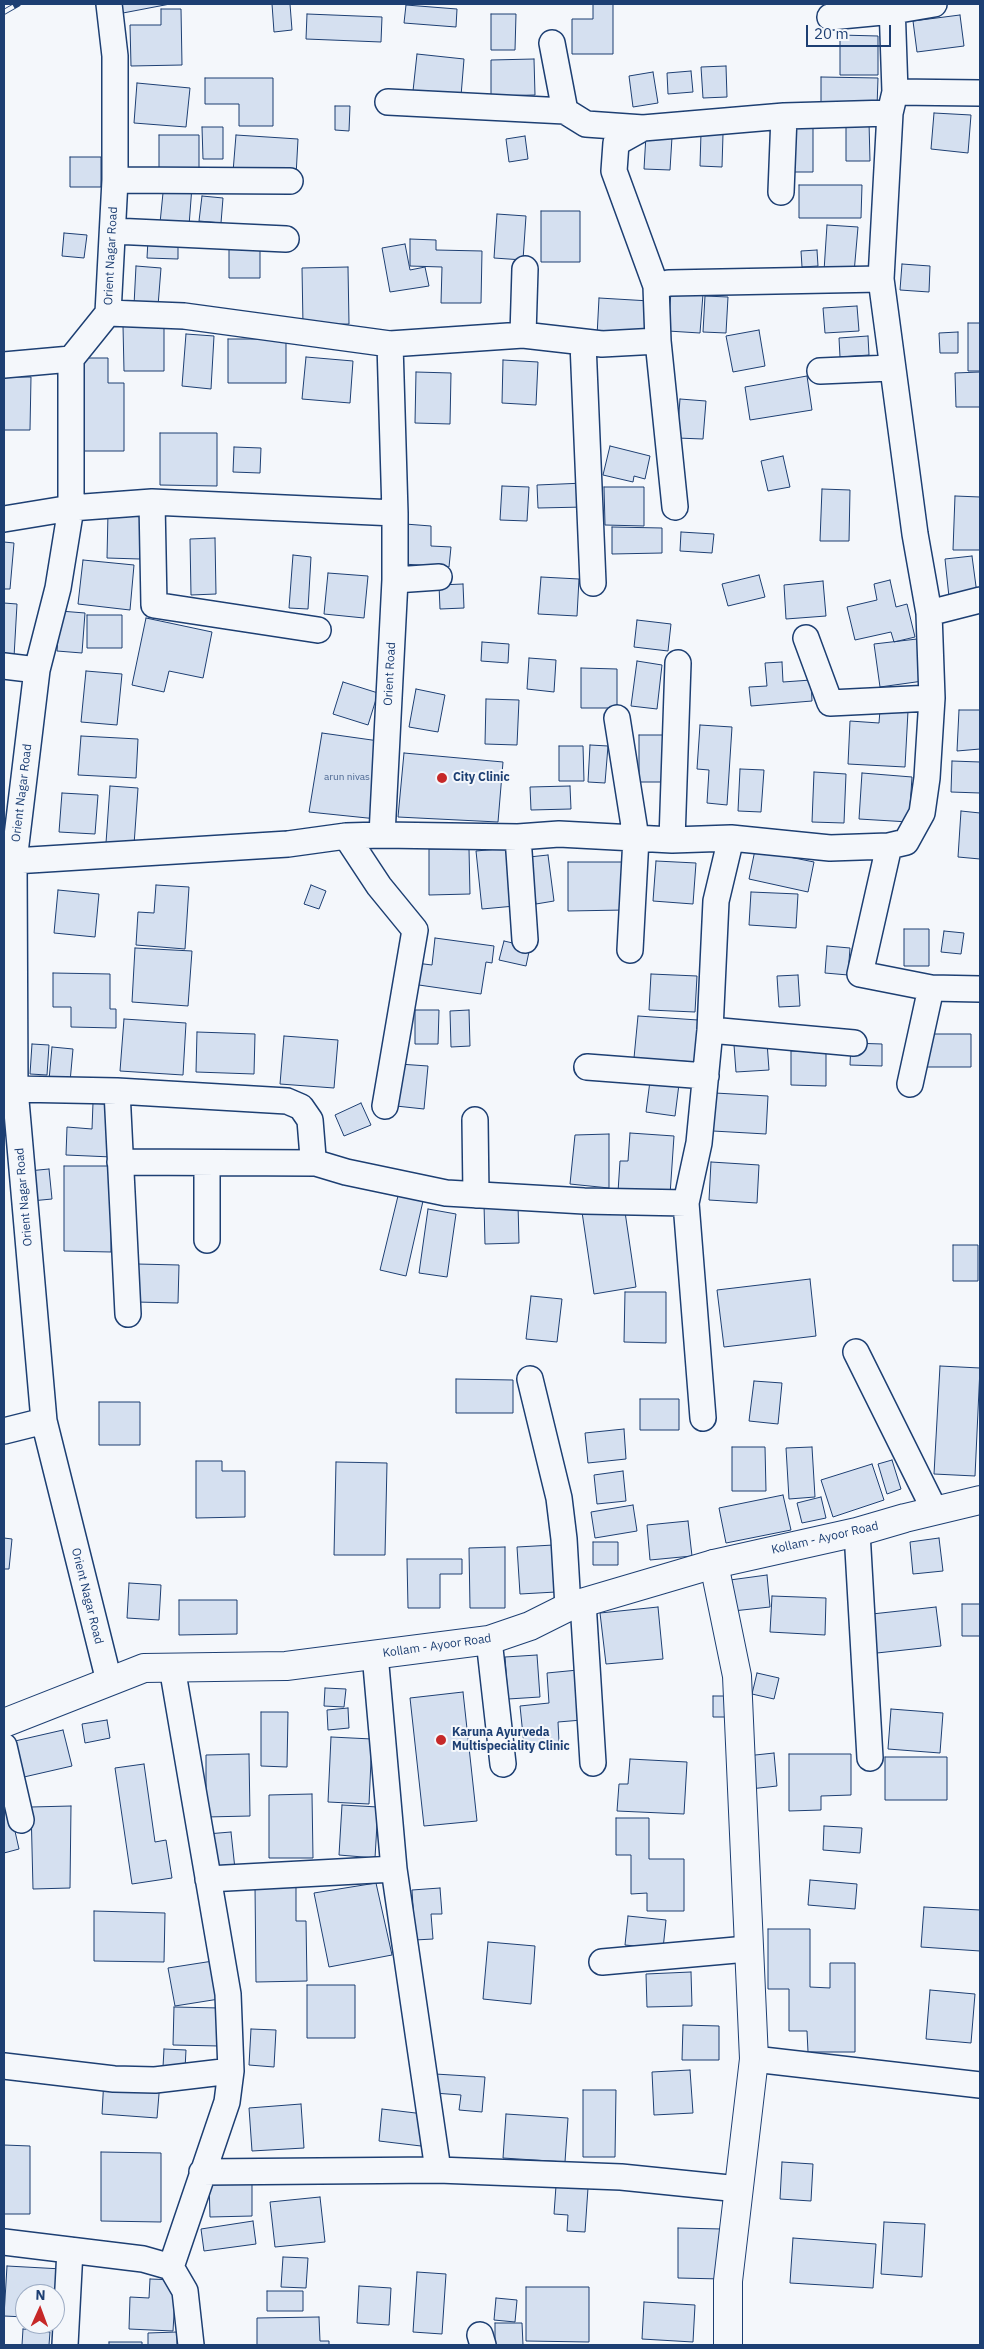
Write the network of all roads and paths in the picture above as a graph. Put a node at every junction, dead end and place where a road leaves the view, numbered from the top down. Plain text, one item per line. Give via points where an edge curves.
1 (109, 4) edge
2 (934, 4) edge
3 (892, 8) edge
4 (830, 17) dead end
5 (552, 43) dead end
6 (980, 93) edge
7 (388, 102) dead end
8 (893, 103) junction
9 (565, 110) junction
10 (784, 116) junction
11 (643, 128) junction
12 (115, 180) junction
13 (290, 181) dead end
14 (781, 192) dead end
15 (113, 231) junction
16 (286, 239) dead end
17 (525, 269) dead end
18 (881, 279) junction
19 (656, 286) junction
20 (108, 313) junction
21 (523, 335) junction
22 (658, 341) junction
23 (583, 343) junction
24 (390, 344) junction
25 (71, 359) junction
26 (4, 365) edge
27 (891, 368) junction
28 (820, 371) dead end
29 (152, 502) junction
30 (675, 507) dead end
31 (71, 508) junction
32 (395, 513) junction
33 (4, 519) edge
34 (439, 577) dead end
35 (394, 580) junction
36 (593, 583) dead end
37 (980, 600) edge
38 (929, 613) junction
39 (318, 630) dead end
40 (806, 638) dead end
41 (678, 663) dead end
42 (4, 666) edge
43 (37, 670) junction
44 (932, 698) junction
45 (617, 718) dead end
46 (382, 835) junction
47 (346, 836) junction
48 (518, 836) junction
49 (636, 838) junction
50 (731, 838) junction
51 (672, 840) junction
52 (889, 846) junction
53 (9, 860) edge
54 (525, 940) dead end
55 (630, 950) dead end
56 (931, 988) junction
57 (980, 989) edge
58 (710, 1030) junction
59 (854, 1043) dead end
60 (10, 1046) edge
61 (587, 1067) dead end
62 (706, 1076) junction
63 (910, 1084) dead end
64 (15, 1090) junction
65 (117, 1091) junction
66 (384, 1106) dead end
67 (475, 1120) dead end
68 (120, 1162) junction
69 (316, 1162) junction
70 (207, 1163) junction
71 (476, 1195) junction
72 (686, 1203) junction
73 (207, 1240) dead end
74 (128, 1314) dead end
75 (856, 1352) dead end
76 (530, 1379) dead end
77 (702, 1418) dead end
78 (44, 1421) junction
79 (4, 1431) edge
80 (980, 1500) edge
81 (935, 1511) junction
82 (857, 1532) junction
83 (714, 1564) junction
84 (576, 1605) junction
85 (490, 1640) junction
86 (375, 1654) junction
87 (172, 1667) junction
88 (108, 1681) junction
89 (4, 1722) edge
90 (4, 1746) edge
91 (870, 1758) dead end
92 (593, 1763) dead end
93 (503, 1764) dead end
94 (21, 1820) dead end
95 (394, 1869) junction
96 (208, 1879) junction
97 (747, 1949) junction
98 (602, 1962) dead end
99 (754, 2059) junction
100 (4, 2066) edge
101 (232, 2071) junction
102 (980, 2085) edge
103 (438, 2170) junction
104 (202, 2172) junction
105 (739, 2189) junction
106 (4, 2242) edge
107 (70, 2250) junction
108 (171, 2267) junction
109 (65, 2345) edge
110 (191, 2345) edge
111 (728, 2345) edge

1 - 12 street, Orient Nagar Road via 115,56
2 - 3 street
3 - 4 street
3 - 8 street
5 - 9 street
6 - 8 street
7 - 9 street
8 - 10 street
8 - 18 street
9 - 11 street via 586,124
10 - 11 street
10 - 14 street
11 - 19 street via 616,143 614,171
12 - 13 street
12 - 15 street, Orient Nagar Road
15 - 16 street
15 - 20 street, Orient Nagar Road
17 - 21 street
18 - 19 street via 669,283
18 - 27 street
19 - 22 street
20 - 24 street via 184,316
20 - 25 street, Orient Nagar Road
21 - 23 street
21 - 24 street
22 - 23 street
22 - 30 street
23 - 36 street
24 - 32 street, Orient Road
25 - 26 street
25 - 31 street, Orient Nagar Road
27 - 28 street
27 - 38 street
29 - 31 street
29 - 32 street
29 - 39 street via 154,605
31 - 33 street
31 - 43 street, Orient Nagar Road via 58,588
32 - 35 street, Orient Road
34 - 35 street
35 - 46 street, Orient Road
37 - 38 street
38 - 44 street
40 - 44 street via 830,703
41 - 51 street
42 - 43 street
43 - 53 street, Orient Nagar Road
44 - 52 street via 922,813 906,842
45 - 49 street
46 - 47 street
46 - 48 street
47 - 53 street via 288,844
47 - 66 street via 379,886 415,930
48 - 49 street via 559,834
48 - 54 street
49 - 51 street
49 - 55 street
50 - 51 street
50 - 52 street via 830,848
50 - 58 street via 716,901
52 - 56 street via 860,974
53 - 60 street, Orient Nagar Road
56 - 57 street
56 - 63 street
58 - 59 street
58 - 62 street
60 - 64 street, Orient Nagar Road
61 - 62 street
62 - 72 street via 699,1143
64 - 65 street
64 - 78 street, Orient Nagar Road
65 - 68 street
65 - 69 street via 287,1101 301,1107 310,1120
67 - 71 street
68 - 70 street
68 - 74 street
69 - 70 street
69 - 71 street via 346,1172 446,1193
70 - 73 street
71 - 72 street
72 - 77 street
75 - 81 street
76 - 84 street via 558,1498
78 - 79 street
78 - 88 street, Orient Nagar Road
80 - 81 main road, Kollam - Ayoor Road
81 - 82 main road, Kollam - Ayoor Road
82 - 83 main road, Kollam - Ayoor Road
82 - 91 street
83 - 84 main road, Kollam - Ayoor Road
83 - 97 main road via 737,1676
84 - 85 main road, Kollam - Ayoor Road
84 - 92 street
85 - 86 main road, Kollam - Ayoor Road
85 - 93 street
86 - 87 main road, Kollam - Ayoor Road via 286,1666
86 - 95 street
87 - 88 main road, Kollam - Ayoor Road via 144,1668
87 - 96 street
88 - 89 main road, Kollam - Ayoor Road
90 - 94 street
95 - 96 street
95 - 103 street
96 - 101 street via 228,1994
97 - 98 street
97 - 99 main road
99 - 102 street
99 - 105 main road
100 - 101 street via 114,2079 155,2080
101 - 104 street via 227,2102
103 - 104 street
103 - 105 street via 621,2177
104 - 108 street
105 - 111 main road via 728,2281
106 - 107 street
107 - 108 street via 143,2259
107 - 109 street
108 - 110 street via 185,2291

